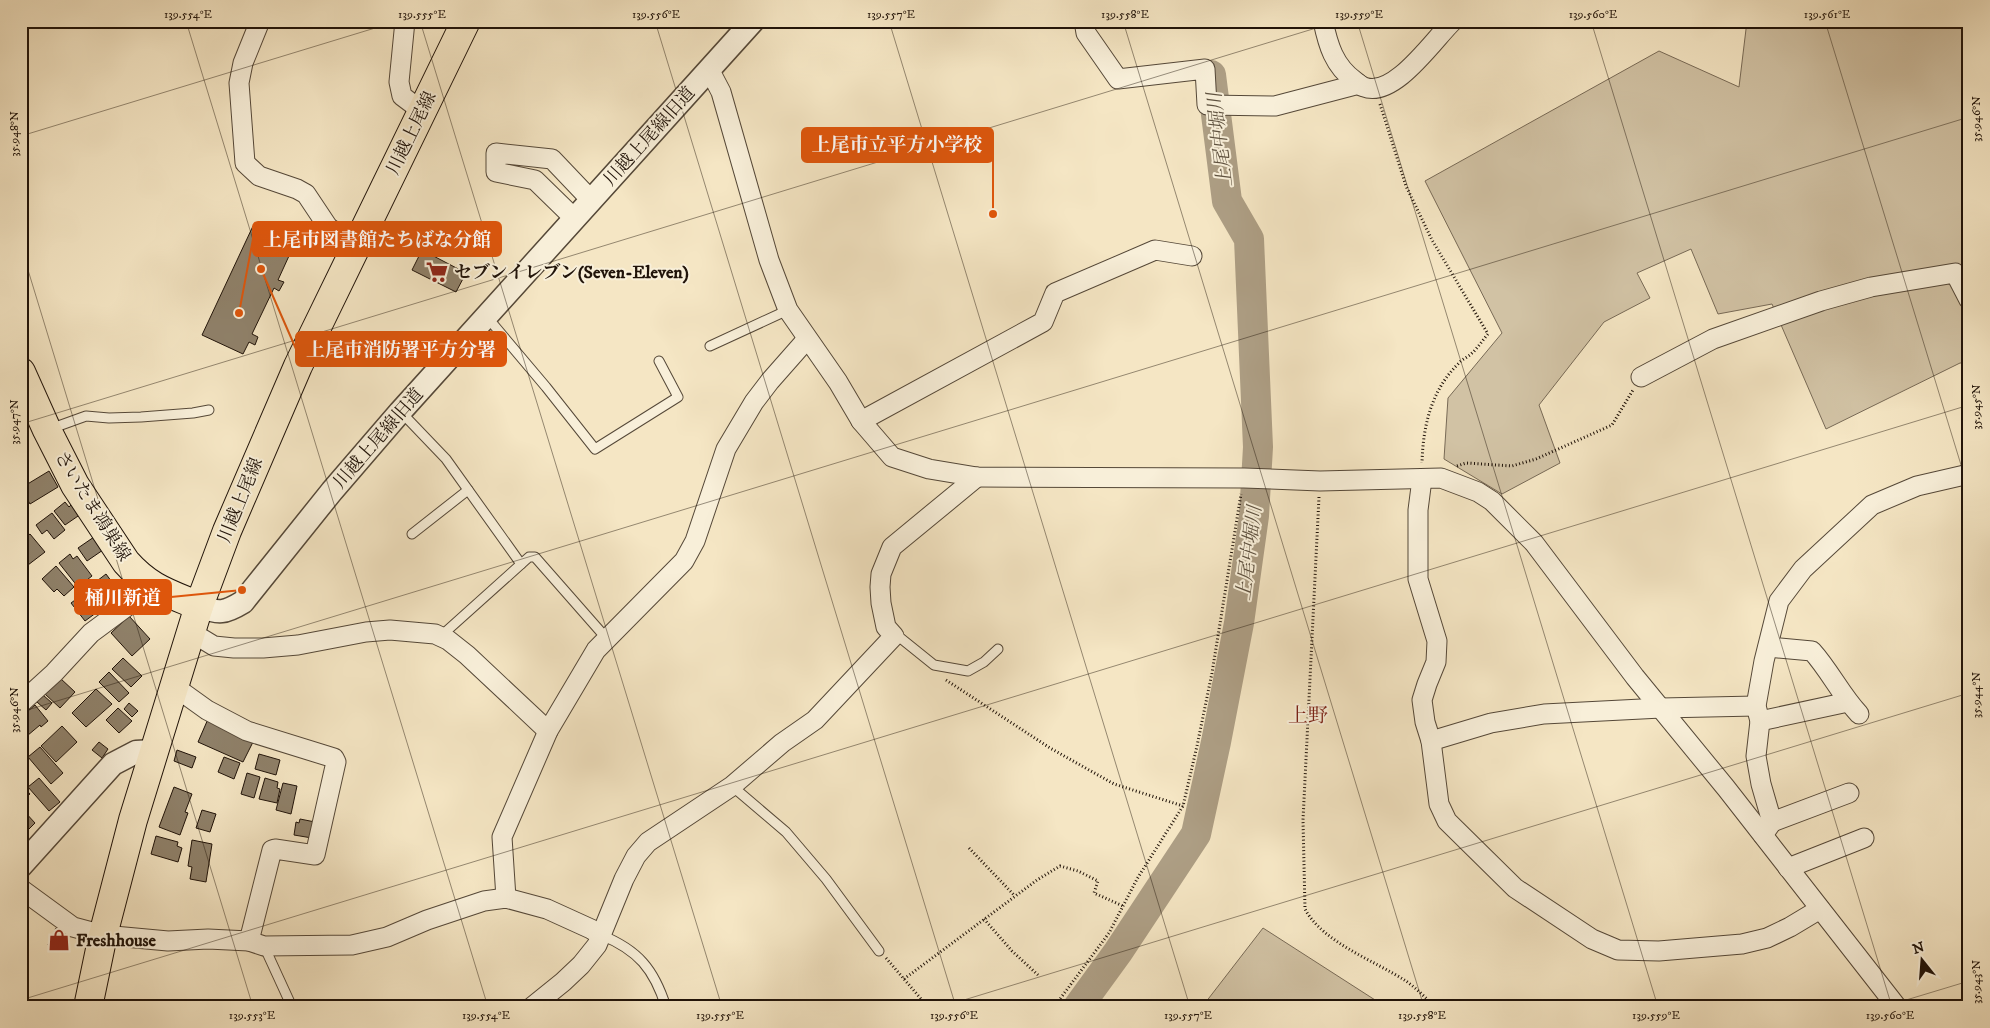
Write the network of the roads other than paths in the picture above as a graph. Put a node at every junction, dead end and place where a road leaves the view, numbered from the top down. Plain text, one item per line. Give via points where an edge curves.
1 (260, 21) edge
2 (405, 21) edge
3 (466, 21) edge
4 (753, 21) edge
5 (1084, 21) edge
6 (1323, 21) edge
7 (1453, 21) edge
8 (709, 69) junction
9 (1367, 86) junction
10 (422, 111) junction
11 (591, 200) junction
12 (575, 219) junction
13 (359, 241) junction
14 (1192, 256) dead end
15 (1969, 300) edge
16 (788, 310) junction
17 (487, 317) junction
18 (807, 339) junction
19 (710, 346) dead end
20 (659, 360) dead end
21 (21, 372) edge
22 (1641, 377) road end
23 (209, 410) dead end
24 (400, 412) junction
25 (861, 421) junction
26 (47, 430) junction
27 (1969, 474) edge
28 (977, 478) junction
29 (1422, 479) junction
30 (468, 490) junction
31 (412, 534) dead end
32 (521, 564) junction
33 (153, 587) junction
34 (195, 619) junction
35 (894, 636) junction
36 (441, 637) junction
37 (607, 638) junction
38 (1768, 647) junction
39 (998, 649) dead end
40 (175, 687) junction
41 (21, 703) edge
42 (1661, 708) junction
43 (1758, 713) junction
44 (548, 731) junction
45 (1431, 741) junction
46 (154, 750) junction
47 (732, 786) junction
48 (1849, 793) dead end
49 (1767, 828) junction
50 (1864, 838) dead end
51 (21, 866) edge
52 (1788, 868) junction
53 (21, 889) edge
54 (506, 898) junction
55 (1820, 909) junction
56 (103, 935) junction
57 (601, 935) junction
58 (257, 943) junction
59 (879, 951) road end
60 (88, 1007) edge
61 (292, 1007) edge
62 (532, 1007) edge
63 (666, 1007) edge
64 (1897, 1007) edge

1 - 13 street via 243,63 239,83 246,163 259,176 306,194 328,227
2 - 10 street via 399,82 402,96
3 - 10 main road, 川越上尾線
4 - 8 street, 川越上尾線旧道
5 - 9 street via 1086,33 1118,79 1206,69 1207,105 1274,106
6 - 9 street via 1335,62 1349,77
7 - 9 street via 1405,74 1391,83
8 - 11 street, 川越上尾線旧道
8 - 16 street via 721,92 769,260
10 - 13 main road, 川越上尾線
11 - 12 street, 川越上尾線旧道
11 - 12 street via 552,159 496,152 496,172 536,180
12 - 17 street, 川越上尾線旧道
13 - 34 main road, 川越上尾線 via 261,450
14 - 25 street via 1155,250 1056,294 1043,322
15 - 22 street via 1955,273 1871,287 1821,301 1713,340
16 - 18 street
16 - 19 lane
17 - 20 lane via 595,449 678,397
17 - 24 street, 川越上尾線旧道
18 - 25 street
18 - 37 street via 770,380 726,449 696,541 684,561
21 - 26 main road, さいたま鴻巣線
23 - 26 lane via 141,417 86,416
24 - 30 lane via 439,450
24 - 34 street, 川越上尾線旧道 via 243,602 228,612 214,612
25 - 28 street via 892,457 929,469
26 - 33 main road, さいたま鴻巣線 via 75,485 126,562
27 - 38 street via 1917,486 1872,505 1803,569 1779,601
28 - 29 street
28 - 35 street via 892,547 881,574 880,587 886,627
29 - 42 street via 1441,478 1478,492 1514,521
29 - 45 street via 1418,510 1418,579 1437,641 1436,662 1422,700
30 - 31 lane
30 - 32 lane
32 - 36 lane
32 - 37 lane via 535,557
33 - 34 main road, さいたま鴻巣線
33 - 41 street via 91,633
34 - 36 street via 214,646 234,648 298,644 390,630
34 - 40 main road, 川越上尾線
35 - 39 lane via 934,665 968,671
35 - 47 street via 815,720 782,743
36 - 44 street via 466,655
37 - 44 street via 596,650
38 - 43 street
38 - 43 street via 1812,651 1853,708
40 - 46 main road, 川越上尾線
40 - 58 street via 207,710 247,731 334,758 336,762 315,855 272,850
42 - 43 street
42 - 45 street via 1544,714 1491,723
42 - 49 street
43 - 49 street via 1756,756
44 - 54 street via 502,837
45 - 55 street via 1439,804 1447,821 1515,888 1585,935 1609,947 1641,952 1742,944 1767,938
46 - 51 street via 136,752 113,764
46 - 56 main road, 川越上尾線
47 - 57 street via 648,842 624,878
47 - 59 lane via 786,832 826,879
48 - 49 street
49 - 52 street
50 - 52 street
52 - 55 street
53 - 56 street via 73,927
54 - 57 street via 547,909
54 - 58 street via 484,901 387,937 352,945
55 - 64 street
56 - 58 street via 168,941 208,939
56 - 60 main road, 川越上尾線
57 - 62 street via 581,965
57 - 63 lane via 620,943 645,962
58 - 61 lane

